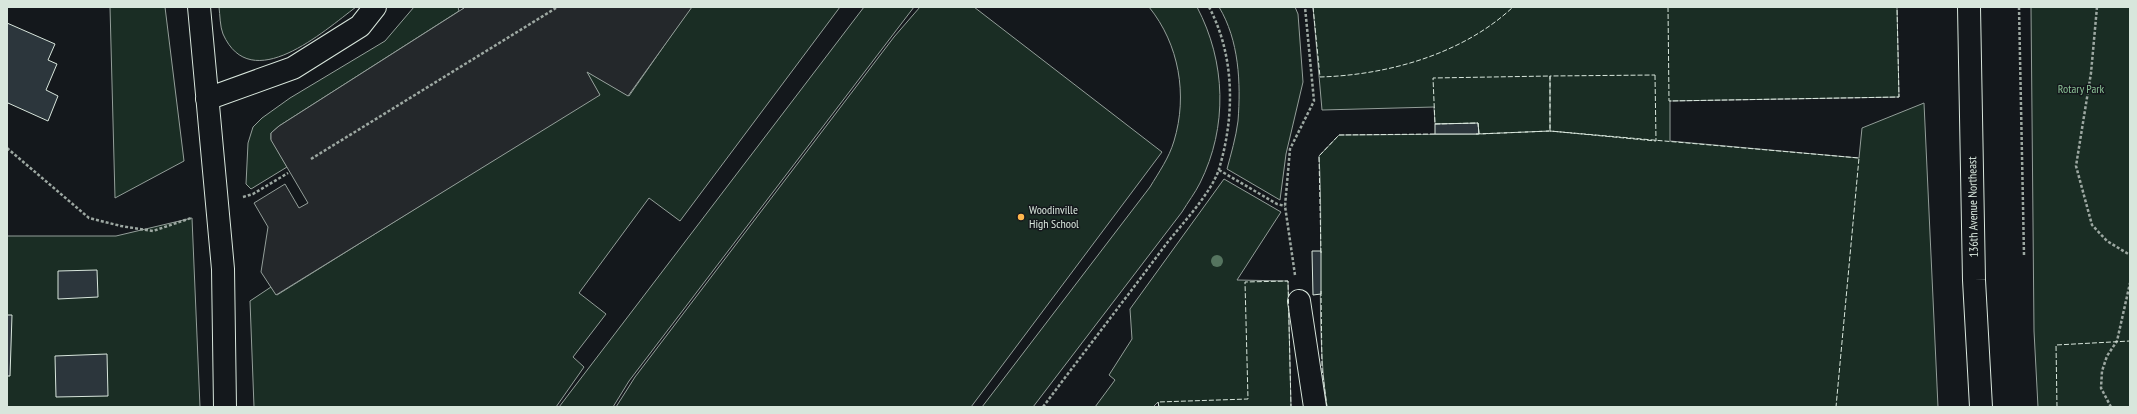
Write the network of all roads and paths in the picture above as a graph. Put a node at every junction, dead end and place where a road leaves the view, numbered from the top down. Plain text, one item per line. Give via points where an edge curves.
1 (199, 7) edge
2 (375, 7) edge
3 (1209, 7) edge
4 (1302, 7) edge
5 (1305, 7) edge
6 (1969, 7) edge
7 (2019, 7) edge
8 (2097, 7) edge
9 (556, 8) edge
10 (1306, 12) junction
11 (207, 99) junction
12 (7, 148) edge
13 (311, 159) dead end
14 (1219, 170) junction
15 (288, 173) dead end
16 (241, 197) dead end
17 (1285, 206) junction
18 (192, 218) dead end
19 (2024, 255) dead end
20 (2130, 256) edge
21 (2130, 283) edge
22 (1299, 301) joint
23 (225, 407) edge
24 (1043, 407) edge
25 (1315, 407) edge
26 (1981, 407) edge
27 (2111, 407) edge

1 - 11 street
2 - 11 street via 360,26 293,68
3 - 14 path via 1220,28 1230,83 1229,120
4 - 10 path
5 - 10 path
6 - 26 street, 136th Avenue Northeast via 1974,280
7 - 19 path
8 - 20 path via 2091,72 2076,166 2092,225 2107,241
9 - 13 path
10 - 17 path via 1314,101 1290,149
11 - 23 street via 223,269
12 - 18 path via 88,218 153,230
14 - 17 path via 1277,204
14 - 24 path via 1194,208
15 - 16 path via 253,194
17 - 22 path
21 - 27 path via 2117,341 2107,356 2102,371 2101,388
22 - 25 street

